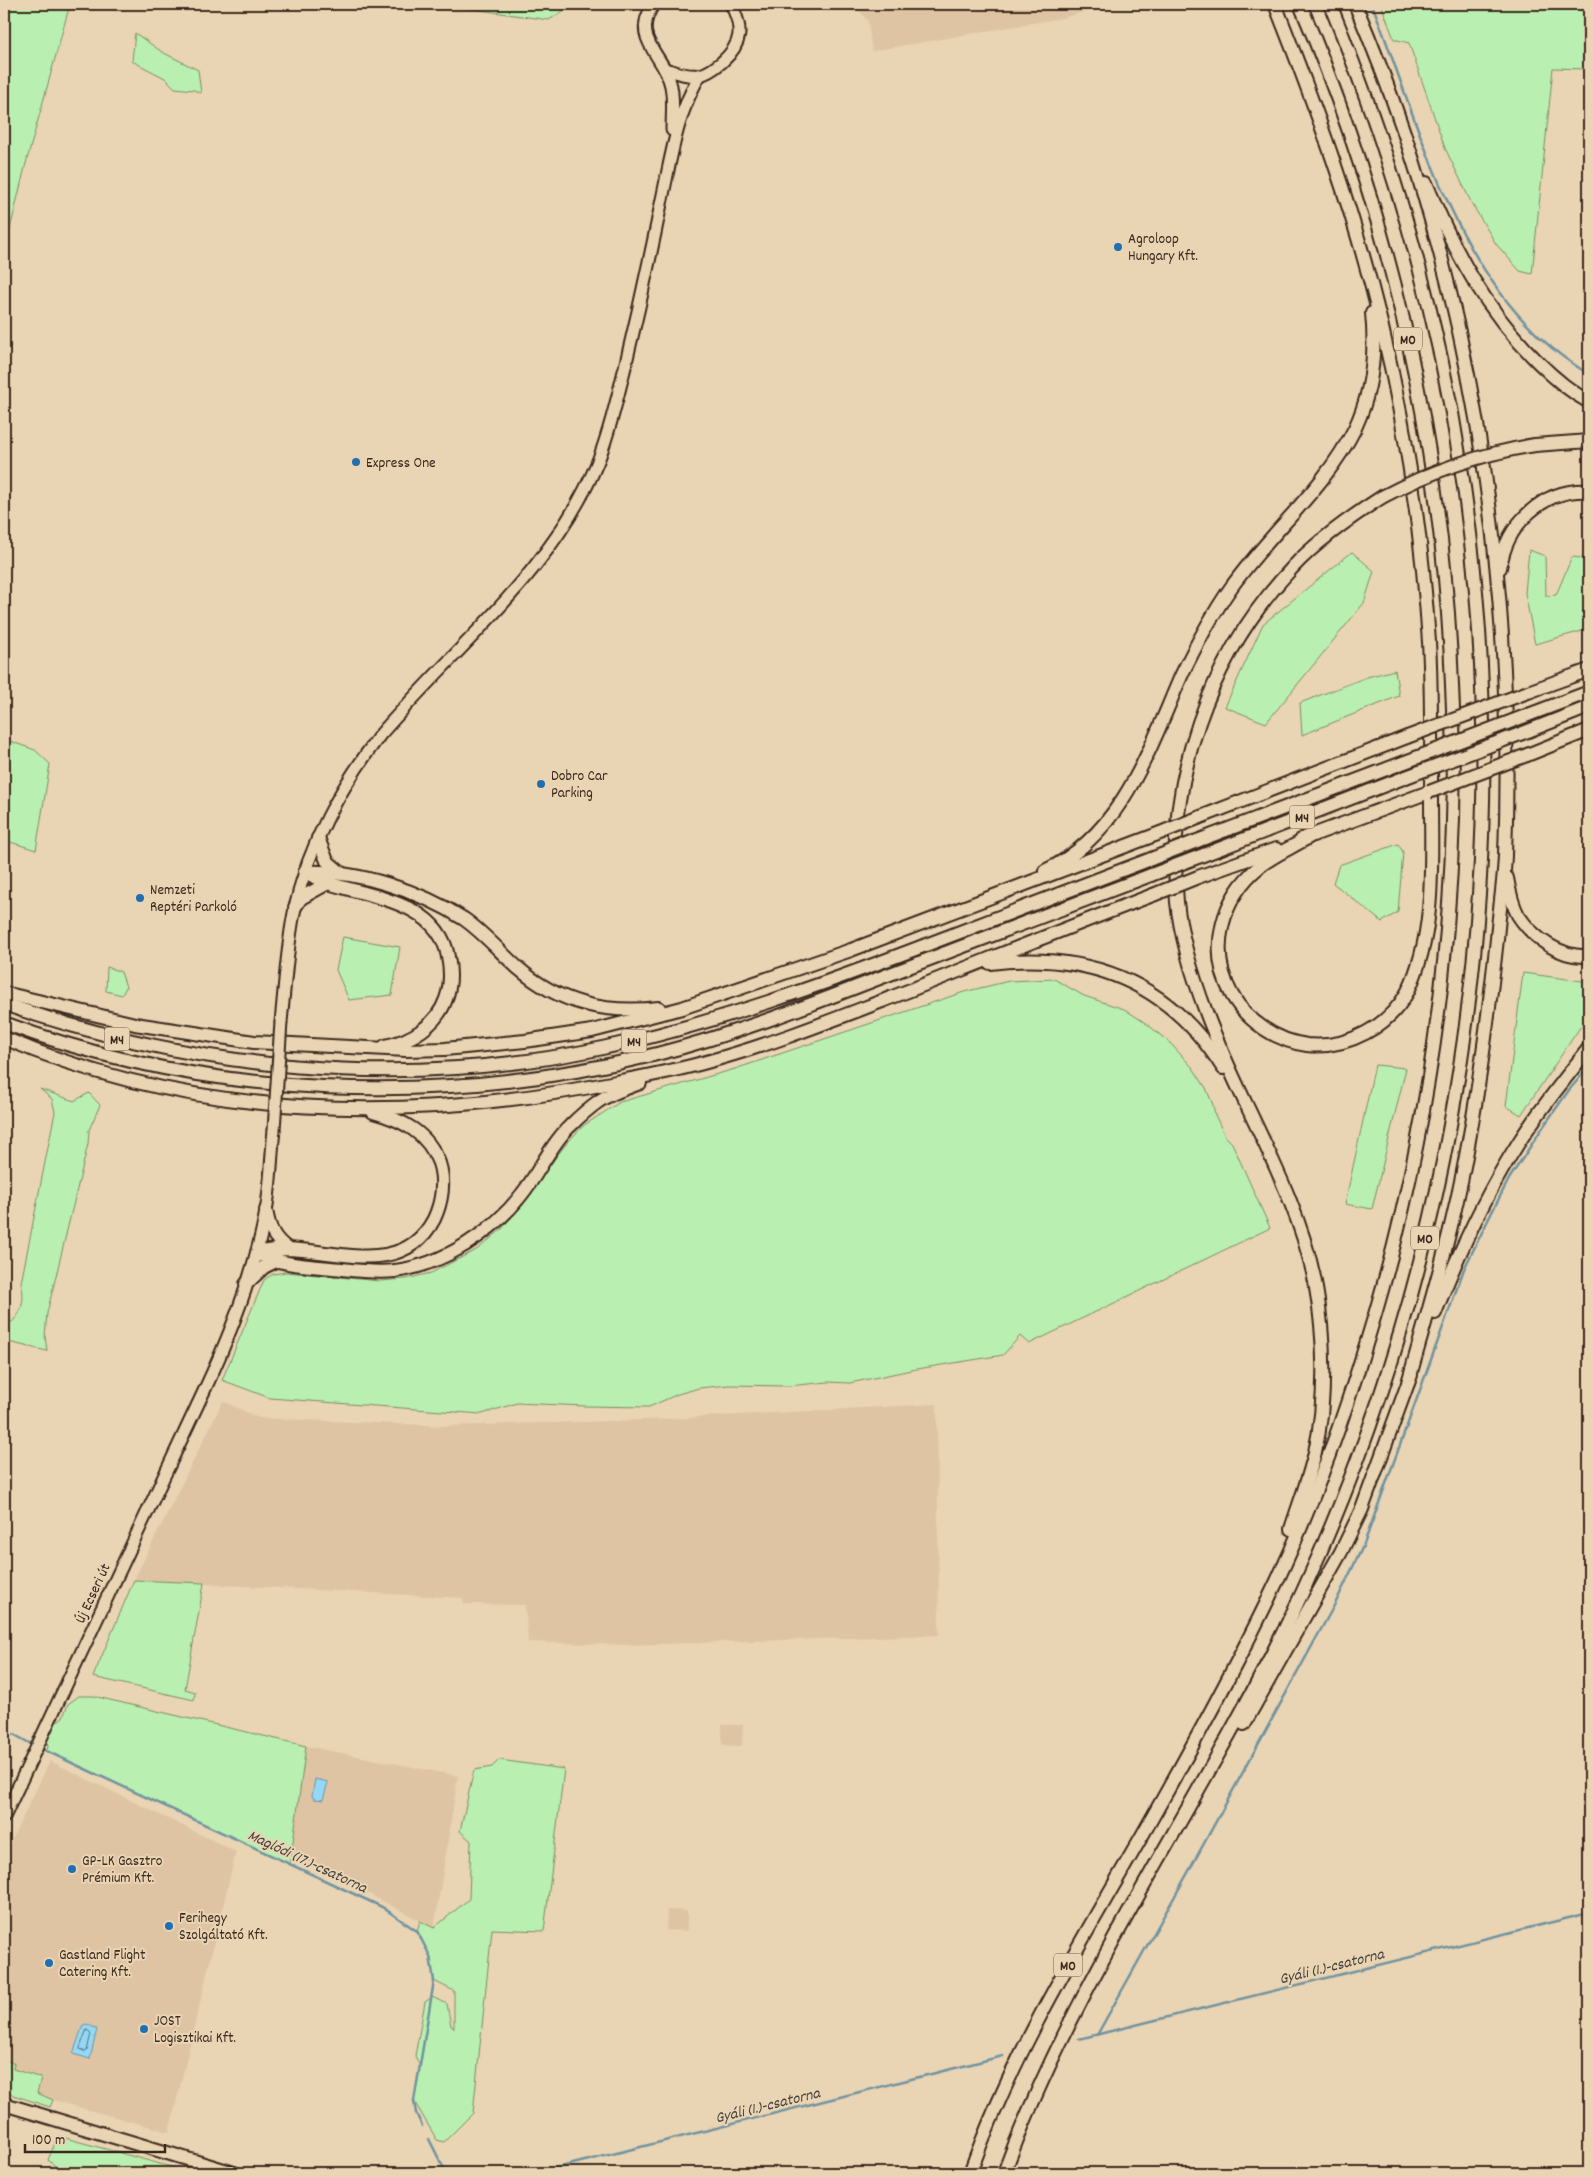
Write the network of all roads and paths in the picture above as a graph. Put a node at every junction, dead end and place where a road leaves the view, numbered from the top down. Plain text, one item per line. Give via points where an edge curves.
1 (654, 4) edge
2 (731, 4) edge
3 (1275, 4) edge
4 (1300, 4) edge
5 (1330, 4) edge
6 (1355, 4) edge
7 (665, 69) junction
8 (700, 75) junction
9 (1404, 133) junction
10 (672, 147) junction
11 (1368, 271) junction
12 (1589, 402) edge
13 (1589, 442) edge
14 (1589, 491) edge
15 (1499, 580) junction
16 (1587, 670) edge
17 (1589, 692) edge
18 (1589, 708) edge
19 (1588, 731) edge
20 (1309, 836) junction
21 (318, 838) junction
22 (1504, 859) junction
23 (305, 872) junction
24 (344, 874) junction
25 (328, 883) junction
26 (993, 896) junction
27 (295, 907) junction
28 (1589, 956) edge
29 (968, 968) junction
30 (4, 993) edge
31 (4, 1004) edge
32 (682, 1008) junction
33 (4, 1023) edge
34 (4, 1038) edge
35 (1589, 1048) edge
36 (372, 1049) junction
37 (663, 1073) junction
38 (1243, 1100) junction
39 (357, 1108) junction
40 (266, 1210) junction
41 (288, 1249) junction
42 (257, 1253) junction
43 (278, 1260) junction
44 (246, 1284) junction
45 (1408, 1383) junction
46 (1279, 1577) junction
47 (1220, 1752) junction
48 (4, 1817) edge
49 (4, 2104) edge
50 (234, 2173) edge
51 (970, 2173) edge
52 (1004, 2173) edge

1 - 7 main road via 646,21 646,40
2 - 8 main road via 740,24 739,38 732,53
3 - 11 main road via 1336,162
4 - 46 main road, M0 via 1370,198 1396,288 1420,398 1442,540 1453,688 1455,796 1449,920 1435,1041 1407,1195 1392,1257 1347,1405
5 - 47 main road, M0 via 1370,104 1406,218 1455,432 1478,625 1483,781 1481,863 1471,988 1456,1094 1428,1228 1403,1323 1369,1427 1330,1528 1285,1629
6 - 9 main road
7 - 8 main road via 684,75
7 - 10 main road via 671,86
8 - 10 main road via 682,112
9 - 12 main road via 1444,226 1490,307 1514,338 1551,375
9 - 15 main road via 1442,262 1468,374
10 - 21 main road, Új Ecseri út via 610,428 584,492 529,575 380,734 330,809
11 - 20 main road via 1406,448 1424,587 1430,695 1430,873 1423,946 1407,992 1391,1014 1370,1031 1341,1042 1320,1045 1288,1041 1256,1024 1231,994 1220,960 1222,919 1240,885 1267,861
11 - 26 main road via 1374,333 1370,379 1363,407 1344,448 1322,480 1252,561 1216,612 1183,672 1144,764 1109,819 1077,850 1050,869
13 - 38 main road, bridge via 1535,445 1488,454 1446,467 1382,497 1330,534 1294,566 1235,644 1211,689 1184,772 1175,855 1181,924 1190,966 1207,1016
14 - 15 main road via 1576,490 1542,502 1521,519 1506,544
15 - 22 main road via 1506,727
16 - 26 main road, bridge
17 - 31 main road, M4, bridge via 862,970 782,998 655,1036 595,1050 456,1068 310,1068 232,1060 129,1042
18 - 33 main road, M4, bridge via 805,1007 658,1054 546,1076 435,1087 306,1086 167,1068 88,1050
19 - 20 main road, bridge
20 - 29 main road, bridge
21 - 23 main road, Új Ecseri út
21 - 24 main road via 327,861
22 - 28 main road via 1517,913 1532,933 1559,950
22 - 45 main road via 1483,1054 1466,1158 1442,1263
23 - 24 main road
23 - 25 main road
23 - 27 main road, Új Ecseri út
24 - 32 main road via 404,890 441,906 479,931 530,977 570,999 589,1006 623,1011
25 - 27 main road via 301,898
25 - 36 main road via 387,899 414,911 433,927 447,952 450,979 446,1000 439,1013 430,1024 406,1040
26 - 32 main road
27 - 40 main road, Új Ecseri út, bridge via 281,1022
29 - 37 main road via 782,1038 710,1062
29 - 38 main road via 1030,959 1063,961 1095,967 1138,985 1185,1019 1203,1039
30 - 36 main road via 173,1031 254,1042
32 - 36 main road via 592,1031 526,1041 445,1049
34 - 39 main road via 152,1087 265,1104
35 - 45 main road via 1535,1118 1495,1183 1457,1261
37 - 39 main road via 573,1091 497,1101
37 - 43 main road via 600,1100 568,1127 523,1194 500,1219 467,1245 427,1263 395,1271 360,1271
38 - 46 main road via 1266,1146 1304,1244 1314,1281 1322,1339 1322,1399 1315,1452 1288,1536
39 - 41 main road via 404,1122 427,1141 442,1174 443,1187 437,1213 430,1227 411,1246 383,1256 353,1257
40 - 41 main road via 271,1232
40 - 42 main road, Új Ecseri út
41 - 42 main road
42 - 43 main road
42 - 44 main road, Új Ecseri út
43 - 44 main road via 264,1267
44 - 48 main road, Új Ecseri út via 207,1383
45 - 47 main road via 1362,1509 1341,1552 1246,1722
46 - 51 main road, M0 via 1190,1750 1031,2032
47 - 52 main road, M0 via 1071,2020
49 - 50 main road

